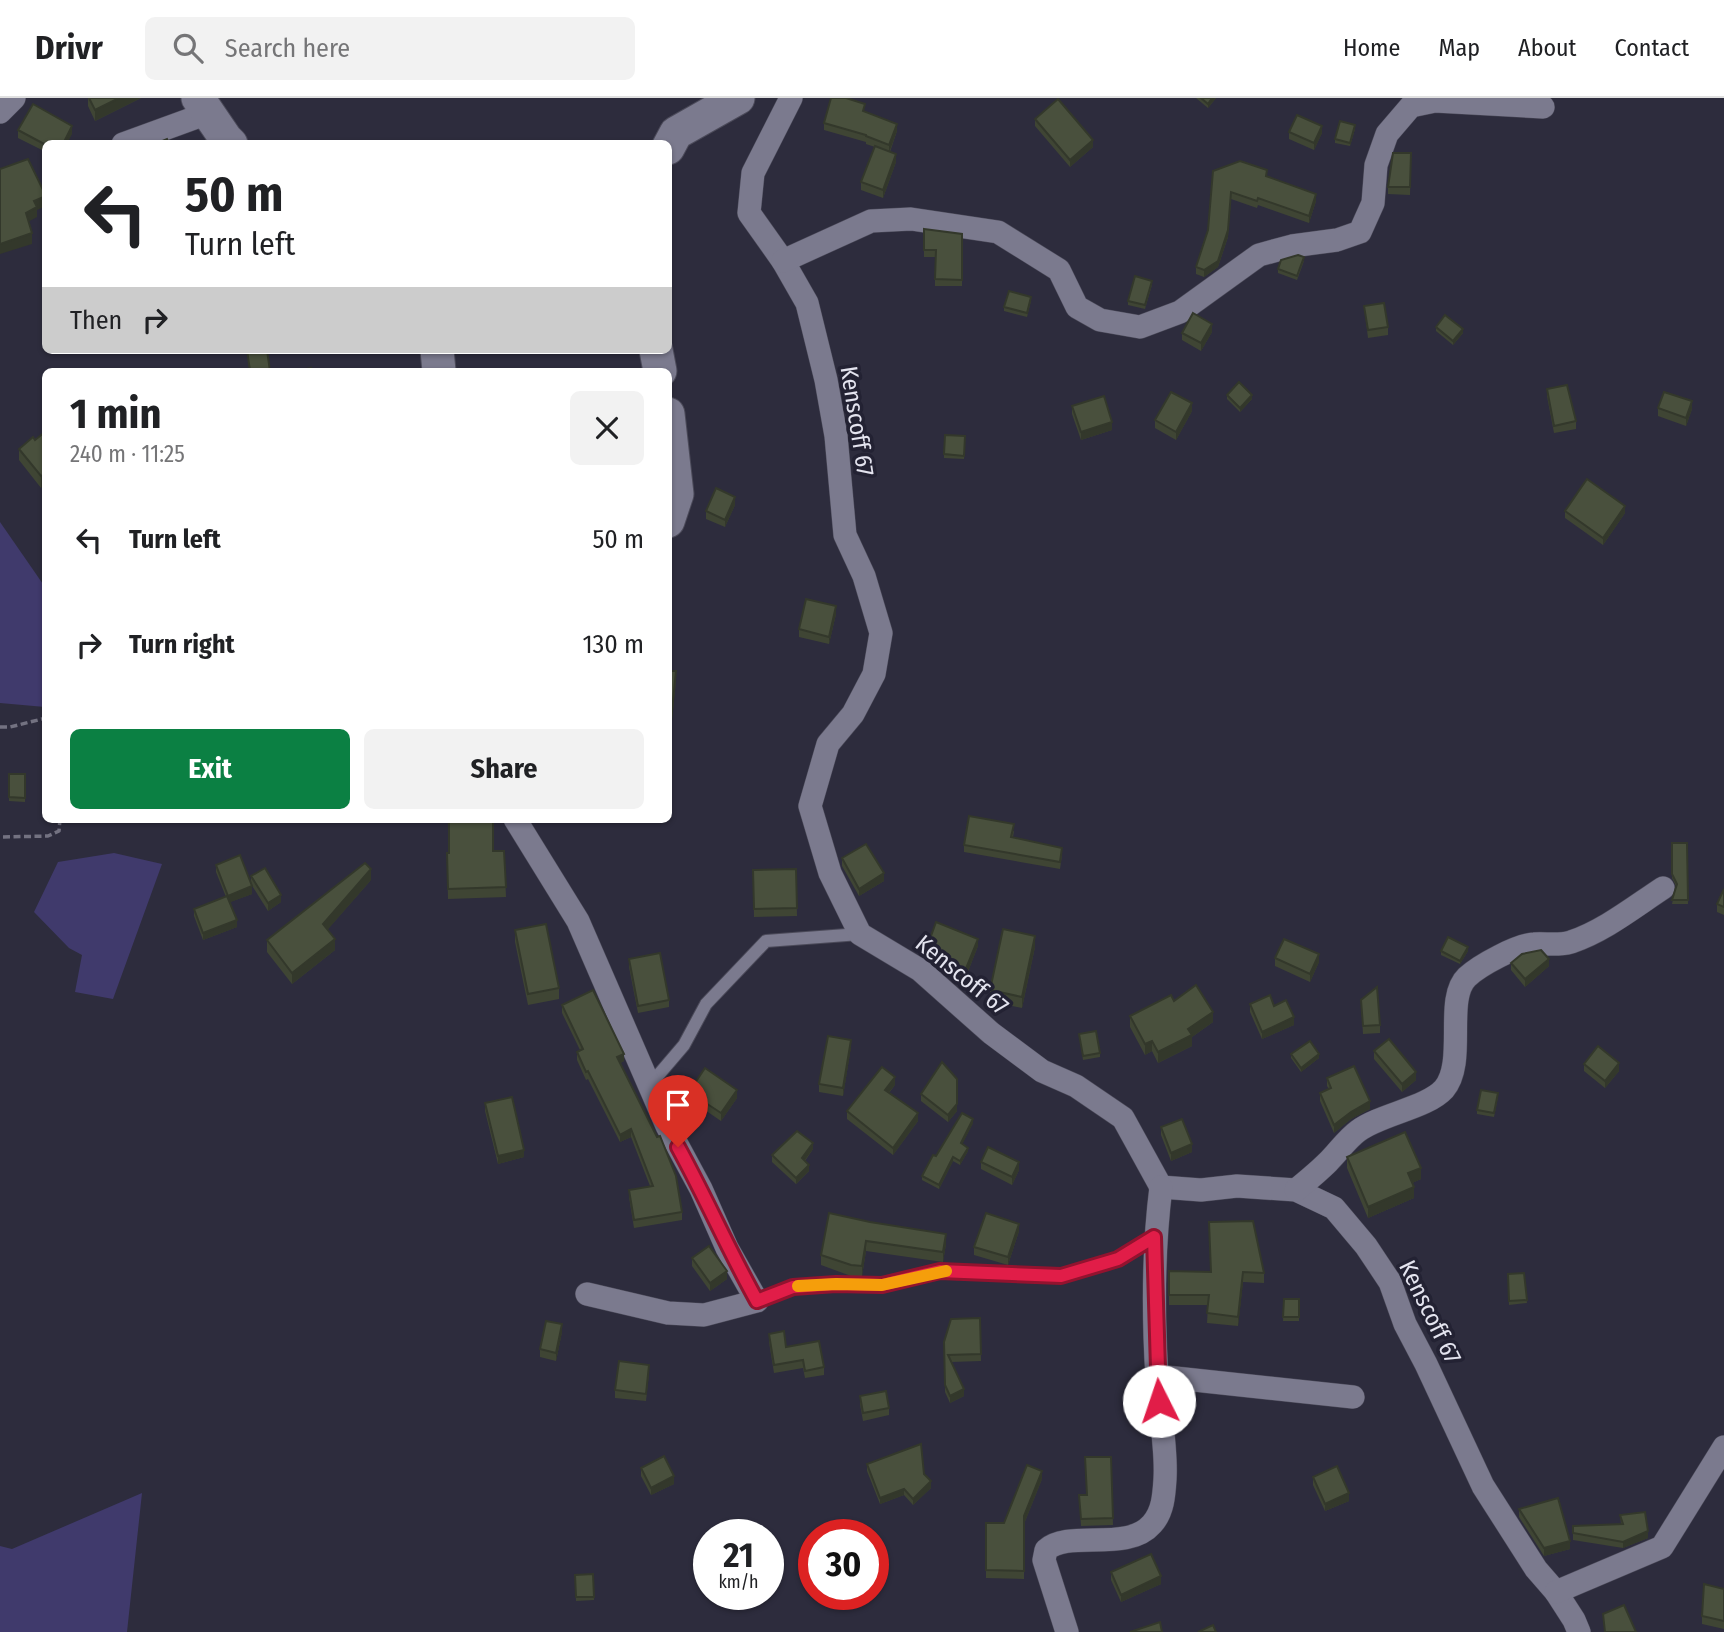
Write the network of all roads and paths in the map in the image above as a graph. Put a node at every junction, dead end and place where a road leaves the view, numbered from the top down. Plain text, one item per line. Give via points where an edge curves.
1 (14, 98) edge
2 (738, 98) edge
3 (791, 98) edge
4 (203, 106) edge
5 (1543, 107) dead end
6 (0, 112) edge
7 (131, 140) edge
8 (227, 140) edge
9 (672, 141) edge
10 (783, 261) junction
11 (672, 450) edge
12 (672, 509) edge
13 (42, 719) edge
14 (0, 727) edge
15 (60, 823) edge
16 (518, 823) edge
17 (3, 837) dead end
18 (1663, 888) dead end
19 (860, 934) junction
20 (649, 1086) junction
21 (1161, 1186) junction
22 (1296, 1190) junction
23 (1154, 1237) junction
24 (587, 1294) dead end
25 (757, 1301) junction
26 (1157, 1376) junction
27 (1353, 1396) dead end
28 (1724, 1447) edge
29 (1556, 1592) junction
30 (1067, 1632) edge
31 (1579, 1632) edge

1 - 6 street
2 - 9 main road via 677,133
3 - 10 street, Kenscoff 67 via 753,173 748,213
4 - 7 street
4 - 8 main road
5 - 10 street via 1435,101 1411,106 1387,134 1376,165 1373,202 1360,232 1259,255 1180,312 1140,327 1100,320 1077,307 1059,270 998,232 911,219 871,221
10 - 19 street, Kenscoff 67 via 807,303 826,380 845,535 881,633 873,674 853,714 828,744 810,806 830,873
11 - 12 main road via 677,494
13 - 14 path
15 - 17 path via 59,831 48,836
16 - 20 street via 579,920
18 - 22 street via 1578,939 1518,948 1464,979 1458,996 1454,1070 1444,1088 1435,1097 1357,1132
19 - 20 lane via 766,941 706,1004 684,1045
19 - 21 street, Kenscoff 67 via 920,970 1042,1071 1076,1086 1123,1118
20 - 25 street
21 - 22 street, Kenscoff 67
21 - 23 street
22 - 29 street, Kenscoff 67 via 1334,1208 1390,1282 1405,1324 1483,1486 1535,1569
23 - 25 lane via 1118,1259 1061,1276 940,1271 882,1285 793,1287
23 - 26 street
24 - 25 street via 668,1313 704,1315
26 - 27 street
26 - 30 street via 1165,1476 1162,1506 1152,1525 1140,1533 1115,1540 1056,1544 1046,1550 1044,1560
28 - 29 street via 1662,1547
29 - 31 street, Kenscoff 67

